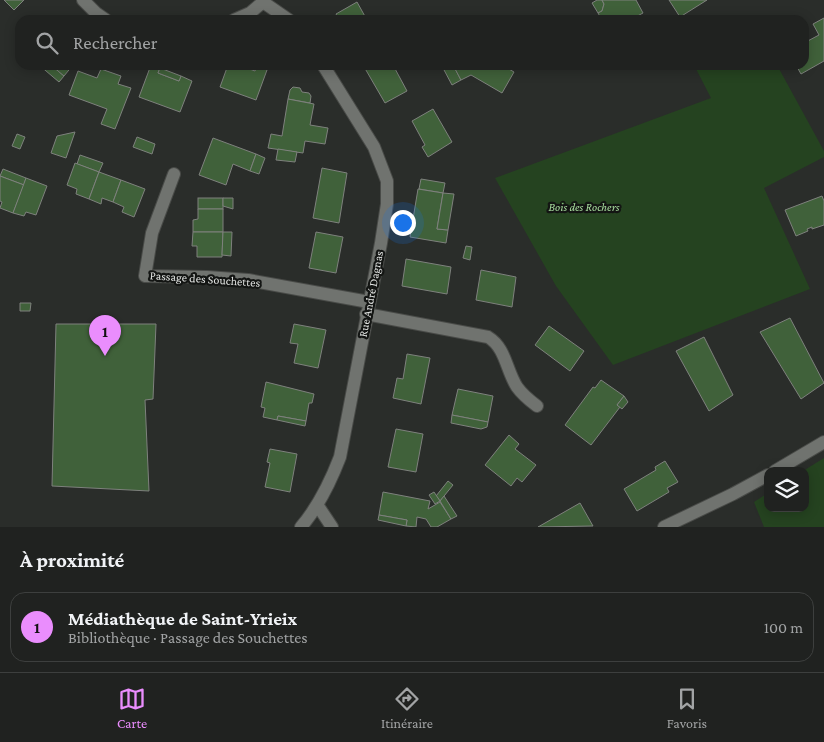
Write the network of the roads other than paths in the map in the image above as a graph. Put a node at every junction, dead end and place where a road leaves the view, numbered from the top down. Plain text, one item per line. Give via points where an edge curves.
1 (83, 0) edge
2 (264, 1) edge
3 (99, 15) edge
4 (245, 15) edge
5 (282, 15) edge
6 (326, 70) edge
7 (174, 174) dead end
8 (368, 308) junction
9 (536, 406) dead end
10 (824, 442) edge
11 (782, 467) edge
12 (764, 477) edge
13 (318, 506) junction
14 (301, 527) edge
15 (332, 527) edge
16 (664, 527) edge

1 - 3 street
2 - 4 street
2 - 5 street
6 - 8 street, Rue André Dagnas via 374,146 387,181 387,204
7 - 8 street, Passage des Souchettes via 152,233 145,276 248,280
8 - 9 street via 495,341 516,386
8 - 13 street, Rue André Dagnas via 340,457
10 - 11 street
12 - 16 street
13 - 14 street, Rue André Dagnas
13 - 15 street

